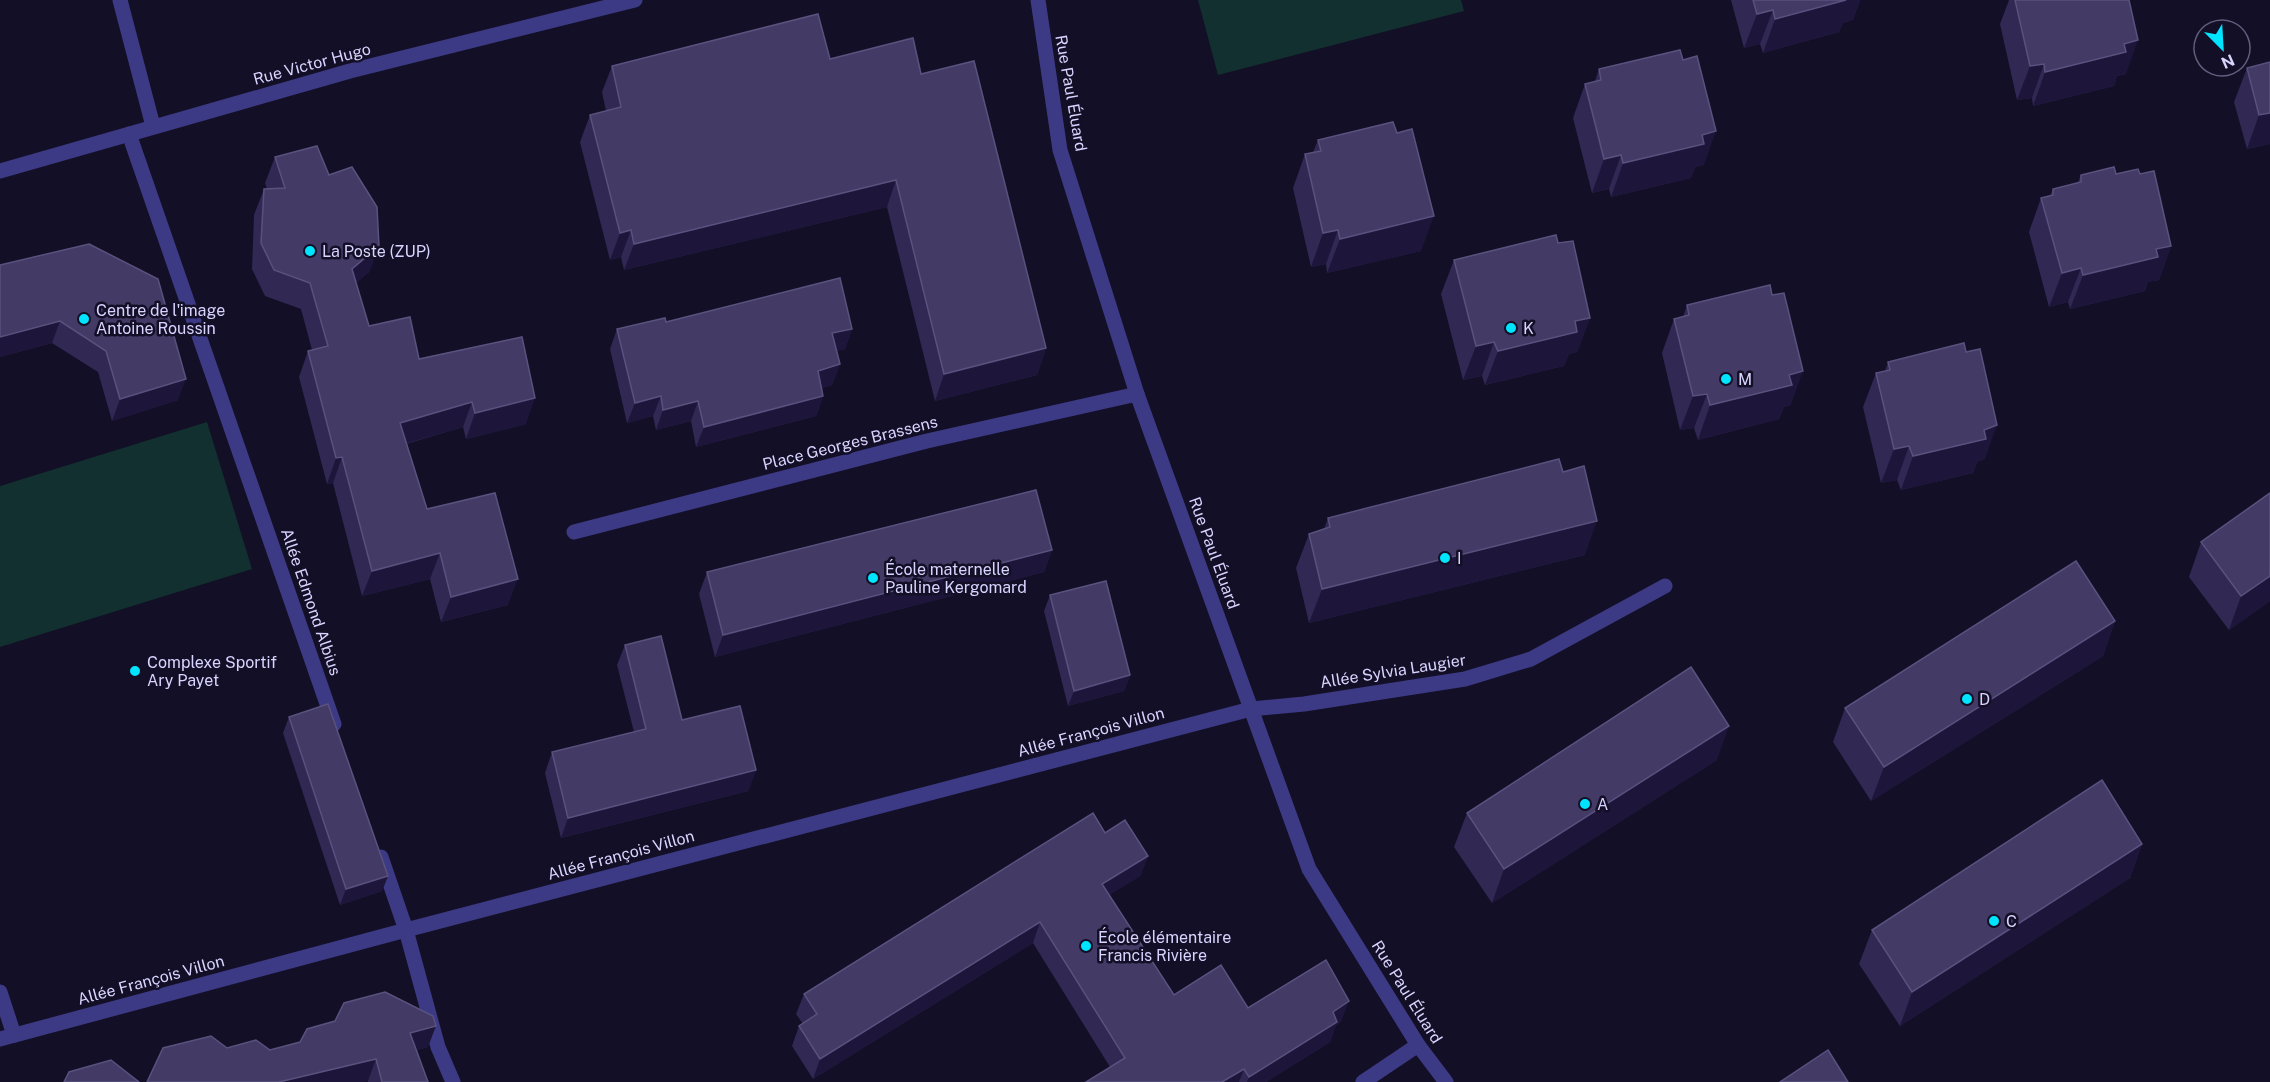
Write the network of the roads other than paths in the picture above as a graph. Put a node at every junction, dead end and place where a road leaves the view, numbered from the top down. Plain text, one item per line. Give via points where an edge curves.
1 (120, 0) edge
2 (635, 0) edge
3 (1038, 0) edge
4 (153, 126) junction
5 (129, 134) junction
6 (0, 171) edge
7 (1137, 394) junction
8 (574, 531) dead end
9 (1665, 586) dead end
10 (1251, 709) junction
11 (340, 739) edge
12 (375, 840) edge
13 (406, 930) junction
14 (0, 992) edge
15 (7, 1037) edge
16 (1418, 1045) junction
17 (453, 1082) edge
18 (1363, 1082) edge
19 (1446, 1082) edge

1 - 4 street
2 - 4 street, Rue Victor Hugo via 350,71
3 - 7 street, Rue Paul Éluard via 1060,150
4 - 5 street, Rue Victor Hugo
5 - 6 street, Rue Victor Hugo
5 - 11 street, Allée Edmond Albius
7 - 8 street, Place Georges Brassens via 927,441
7 - 10 street, Rue Paul Éluard
9 - 10 street, Allée Sylvia Laugier via 1531,659 1465,679
10 - 13 street, Allée François Villon
10 - 16 street, Rue Paul Éluard via 1310,869
12 - 13 street
13 - 15 street, Allée François Villon
13 - 17 street via 438,1047
14 - 15 street
16 - 18 street
16 - 19 street, Rue Paul Éluard

